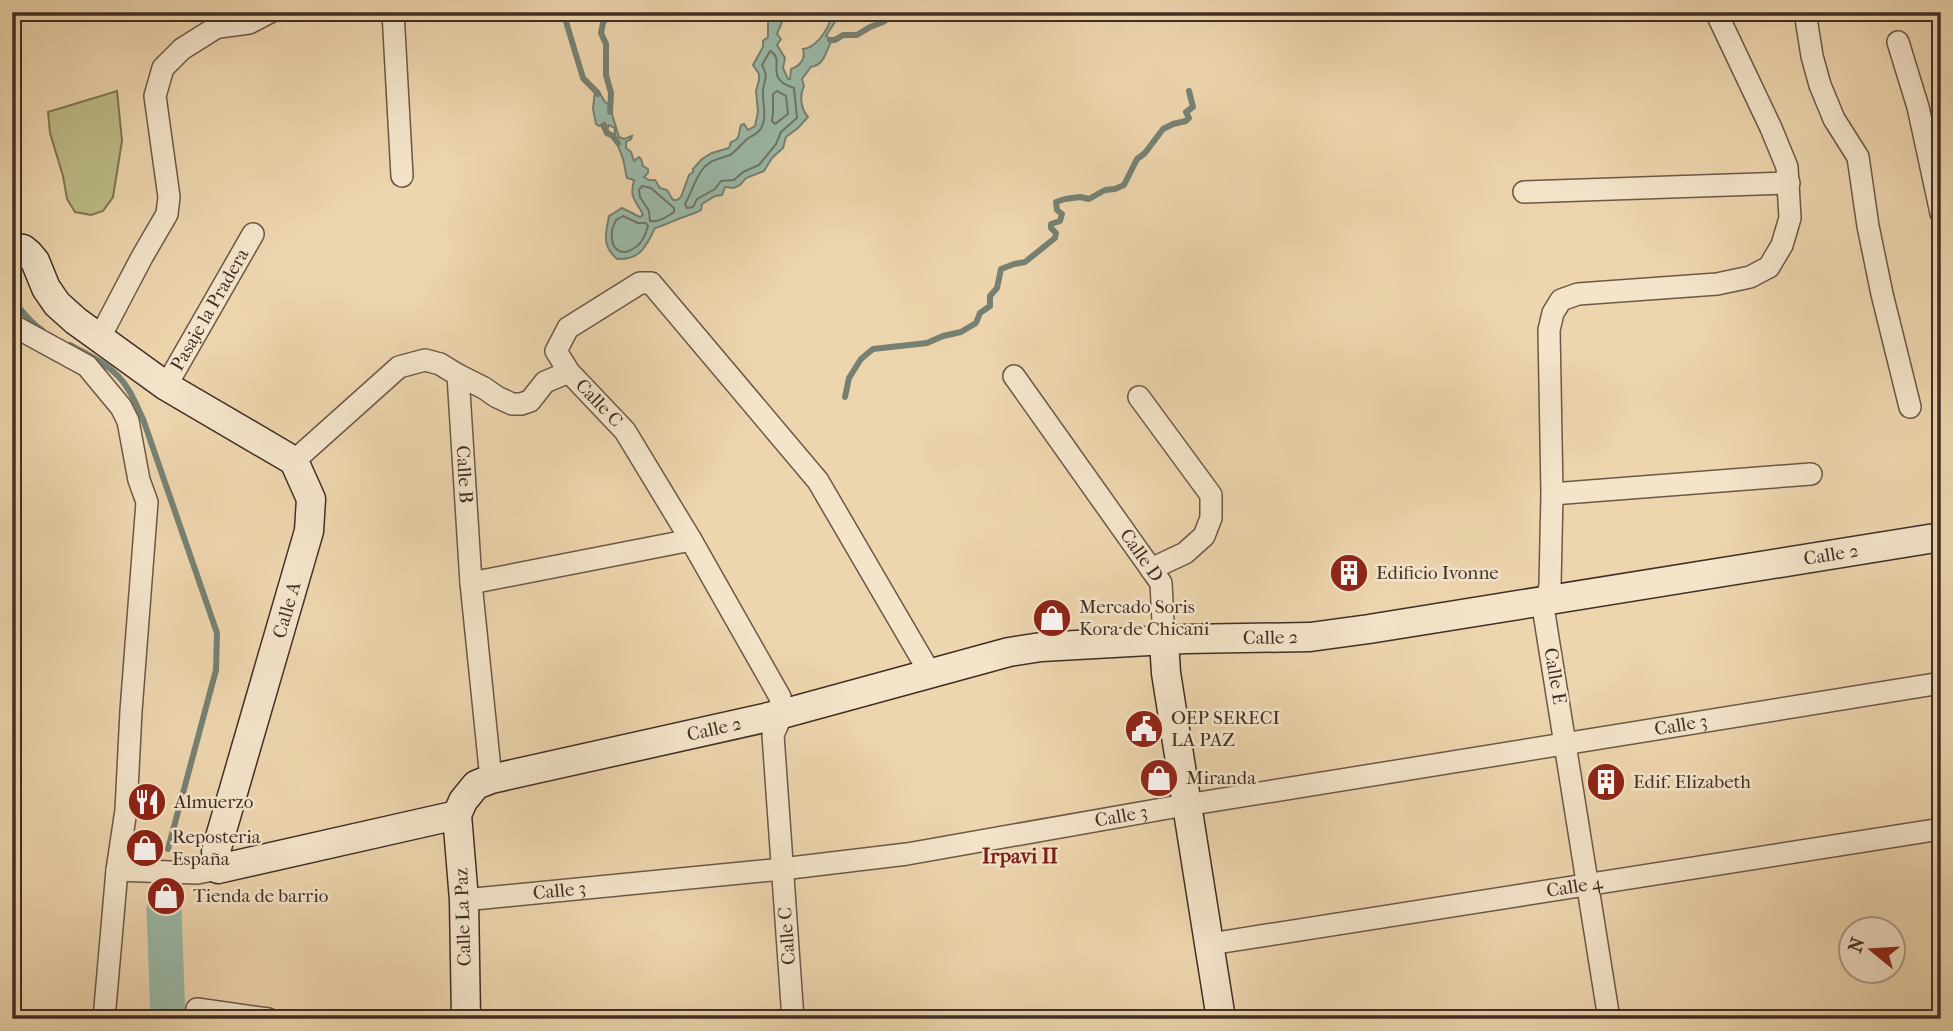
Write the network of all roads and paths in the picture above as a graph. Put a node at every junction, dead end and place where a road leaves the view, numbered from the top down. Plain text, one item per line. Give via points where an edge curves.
1 (236, 12) edge
2 (270, 12) edge
3 (393, 12) edge
4 (1716, 12) edge
5 (1805, 12) edge
6 (217, 27) junction
7 (1898, 42) dead end
8 (402, 176) dead end
9 (1789, 183) junction
10 (1524, 192) dead end
11 (1941, 213) edge
12 (253, 234) dead end
13 (14, 247) edge
14 (12, 325) edge
15 (100, 337) junction
16 (569, 372) junction
17 (458, 375) junction
18 (1014, 376) dead end
19 (166, 386) junction
20 (1139, 397) dead end
21 (1910, 407) dead end
22 (294, 461) junction
23 (1811, 474) dead end
24 (1552, 494) junction
25 (1941, 537) edge
26 (691, 540) junction
27 (1151, 569) junction
28 (471, 583) junction
29 (1547, 600) junction
30 (1164, 641) junction
31 (930, 673) junction
32 (1941, 683) edge
33 (782, 714) junction
34 (1566, 744) junction
35 (491, 779) junction
36 (1186, 805) junction
37 (457, 815) junction
38 (1941, 829) edge
39 (218, 869) junction
40 (782, 869) junction
41 (117, 870) junction
42 (1588, 884) junction
43 (464, 900) junction
44 (1210, 944) junction
45 (197, 1009) dead end
46 (104, 1019) edge
47 (268, 1019) edge
48 (466, 1019) edge
49 (793, 1019) edge
50 (1221, 1019) edge
51 (1609, 1019) edge

1 - 6 street
2 - 6 street via 249,23
3 - 8 street
4 - 9 street via 1771,128
5 - 21 street via 1820,85 1858,157 1882,294
6 - 15 street via 182,49 163,68 155,96 169,197 167,214
7 - 11 street via 1918,107
9 - 10 street
9 - 24 street, Calle E via 1790,218 1782,245 1769,267 1750,277 1717,284 1578,294 1561,300 1549,330
12 - 19 street, Pasaje la Pradera
13 - 15 main road via 35,261 57,304
14 - 41 street via 87,366 121,407 146,502 126,810
15 - 19 main road
16 - 17 street via 545,382 530,401 521,404 512,404
16 - 26 street, Calle C via 625,430
16 - 31 street, Calle C via 556,351 568,328 640,283 651,284 818,481
17 - 22 street via 425,360 399,367
17 - 28 street, Calle B
18 - 27 street, Calle D
19 - 22 main road
20 - 27 street via 1211,495 1211,518 1204,536 1185,553
22 - 39 main road, Calle A via 312,499 309,531 216,851
23 - 24 street
24 - 29 street, Calle E
25 - 29 main road, Calle 2
26 - 28 street
26 - 33 street, Calle C via 780,697
27 - 30 street, Calle D via 1161,583
28 - 35 street, Calle B
29 - 30 main road, Calle 2 via 1310,637
29 - 34 street, Calle E via 1544,613
30 - 31 main road, Calle 2 via 1041,647
30 - 36 main road, Calle D
31 - 33 main road, Calle 2
32 - 34 street, Calle 3
33 - 35 main road, Calle 2
33 - 40 street, Calle C via 773,735
34 - 36 street, Calle 3
34 - 42 street, Calle E
35 - 37 main road, Calle 2 via 476,785
36 - 40 street, Calle 3 via 906,854
36 - 44 main road, Calle D
37 - 39 main road
37 - 43 main road, Calle La Paz
38 - 42 street, Calle 4
39 - 41 street via 197,873
40 - 43 street, Calle 3
40 - 49 street, Calle C
41 - 46 street
42 - 44 street, Calle 4
42 - 51 street, Calle E
43 - 48 main road, Calle La Paz
44 - 50 main road, Calle D
45 - 47 street

